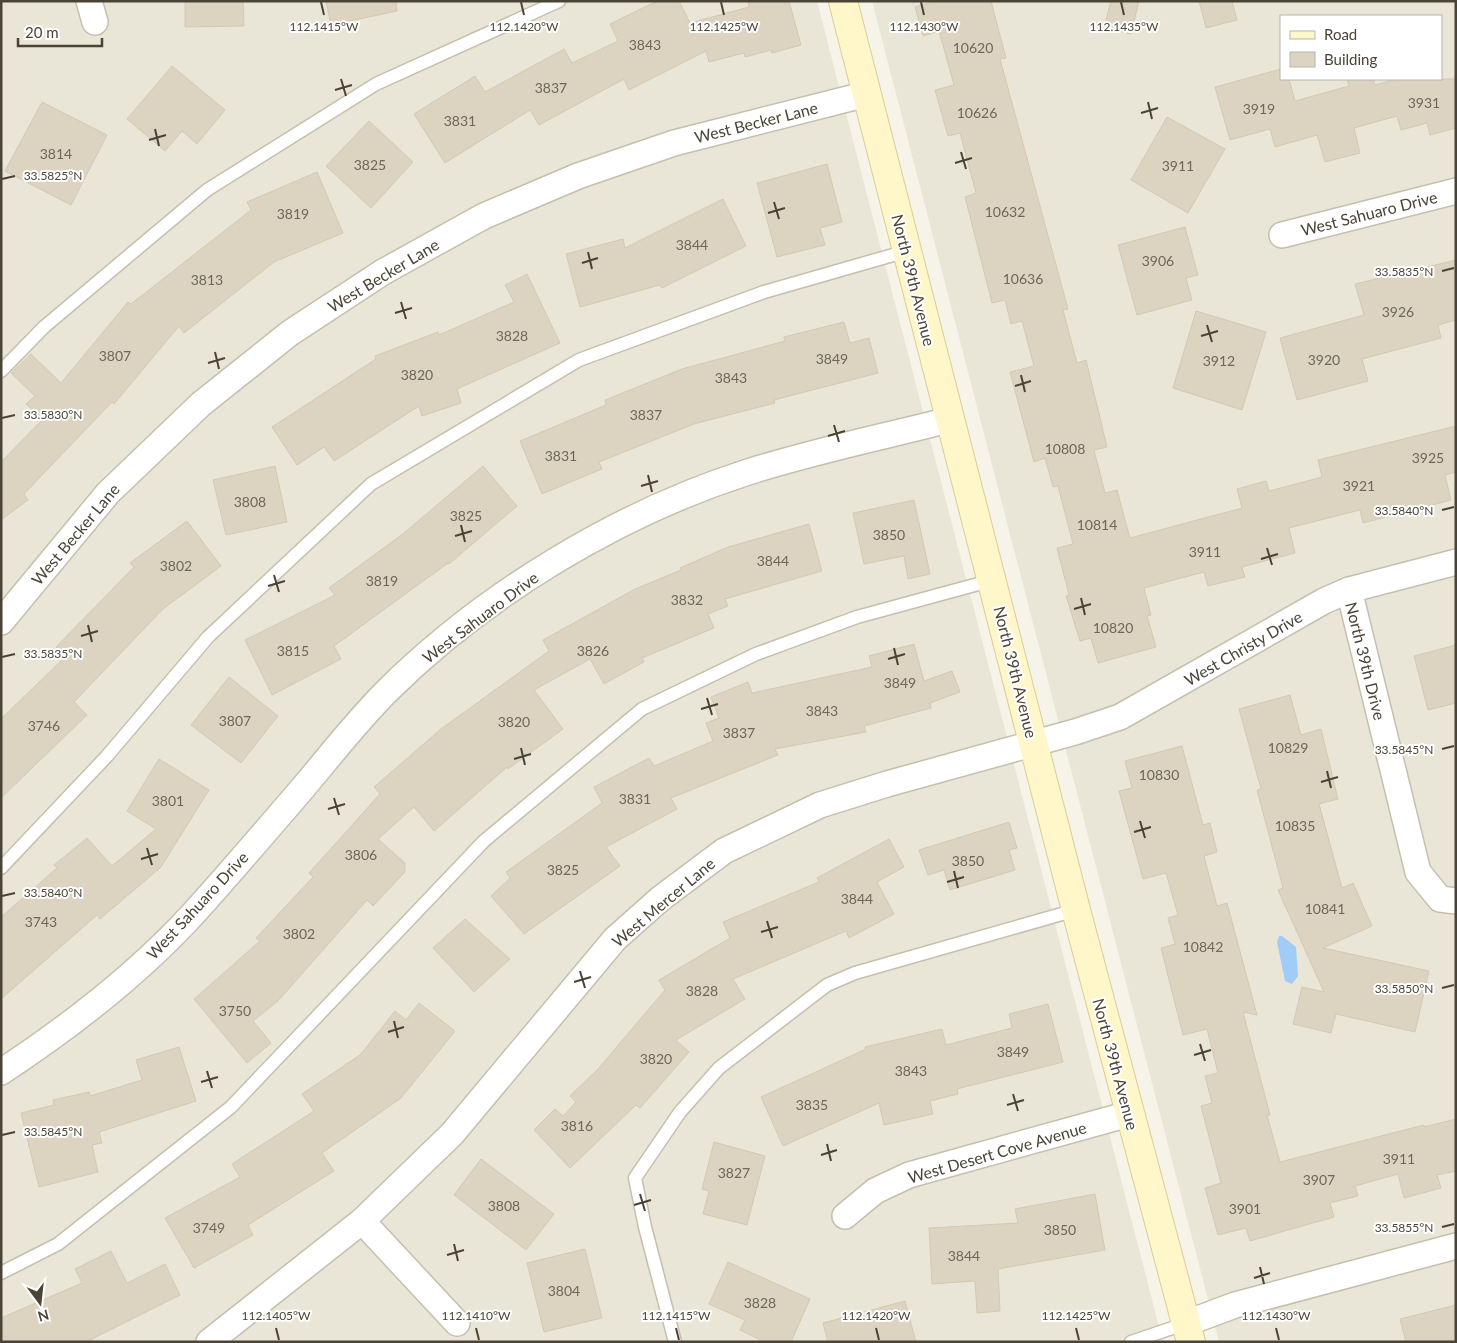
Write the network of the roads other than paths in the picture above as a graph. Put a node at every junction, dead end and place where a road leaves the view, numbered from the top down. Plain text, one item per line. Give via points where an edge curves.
1 (559, 1) edge
2 (843, 1) edge
3 (867, 94) junction
4 (1456, 191) edge
5 (1282, 235) dead end
6 (907, 251) junction
7 (1, 371) edge
8 (949, 420) junction
9 (1456, 562) edge
10 (993, 580) junction
11 (1349, 590) junction
12 (1, 622) edge
13 (1034, 744) junction
14 (1, 868) edge
15 (1448, 900) edge
16 (1076, 910) junction
17 (1, 1072) edge
18 (1129, 1114) junction
19 (845, 1216) dead end
20 (362, 1221) junction
21 (1456, 1246) edge
22 (1, 1272) edge
23 (457, 1323) dead end
24 (1189, 1333) edge
25 (209, 1342) edge
26 (676, 1342) edge
27 (1131, 1342) edge

1 - 7 lane via 376,84 207,190 44,327
2 - 3 street, North 39th Avenue
3 - 6 street, North 39th Avenue
3 - 12 street, West Becker Lane via 674,143 578,176 484,216 383,272 290,332 201,404 108,493
4 - 5 street, West Sahuaro Drive
6 - 8 street, North 39th Avenue
6 - 14 lane via 764,292 579,360 371,484 208,637 107,756
8 - 10 street, North 39th Avenue
8 - 17 street, West Sahuaro Drive via 749,472 671,501 576,549 506,593 440,642 387,691 191,916 155,952 107,996
9 - 11 street, West Christy Drive
10 - 13 street, North 39th Avenue
10 - 22 lane via 848,620 756,654 642,709 484,841 231,1107 58,1244
11 - 13 street, West Christy Drive via 1324,601 1120,717
11 - 15 street, North 39th Drive via 1418,872
13 - 16 street, North 39th Avenue
13 - 20 street, West Mercer Lane via 820,806 724,852 615,939 452,1134
16 - 18 street, North 39th Avenue
16 - 26 lane via 855,973 826,985 719,1068 680,1112 635,1178
18 - 19 street, West Desert Cove Avenue via 909,1175 875,1191
18 - 24 street, North 39th Avenue
20 - 23 street
20 - 25 street, West Mercer Lane
21 - 24 street via 1235,1305
24 - 27 lane

